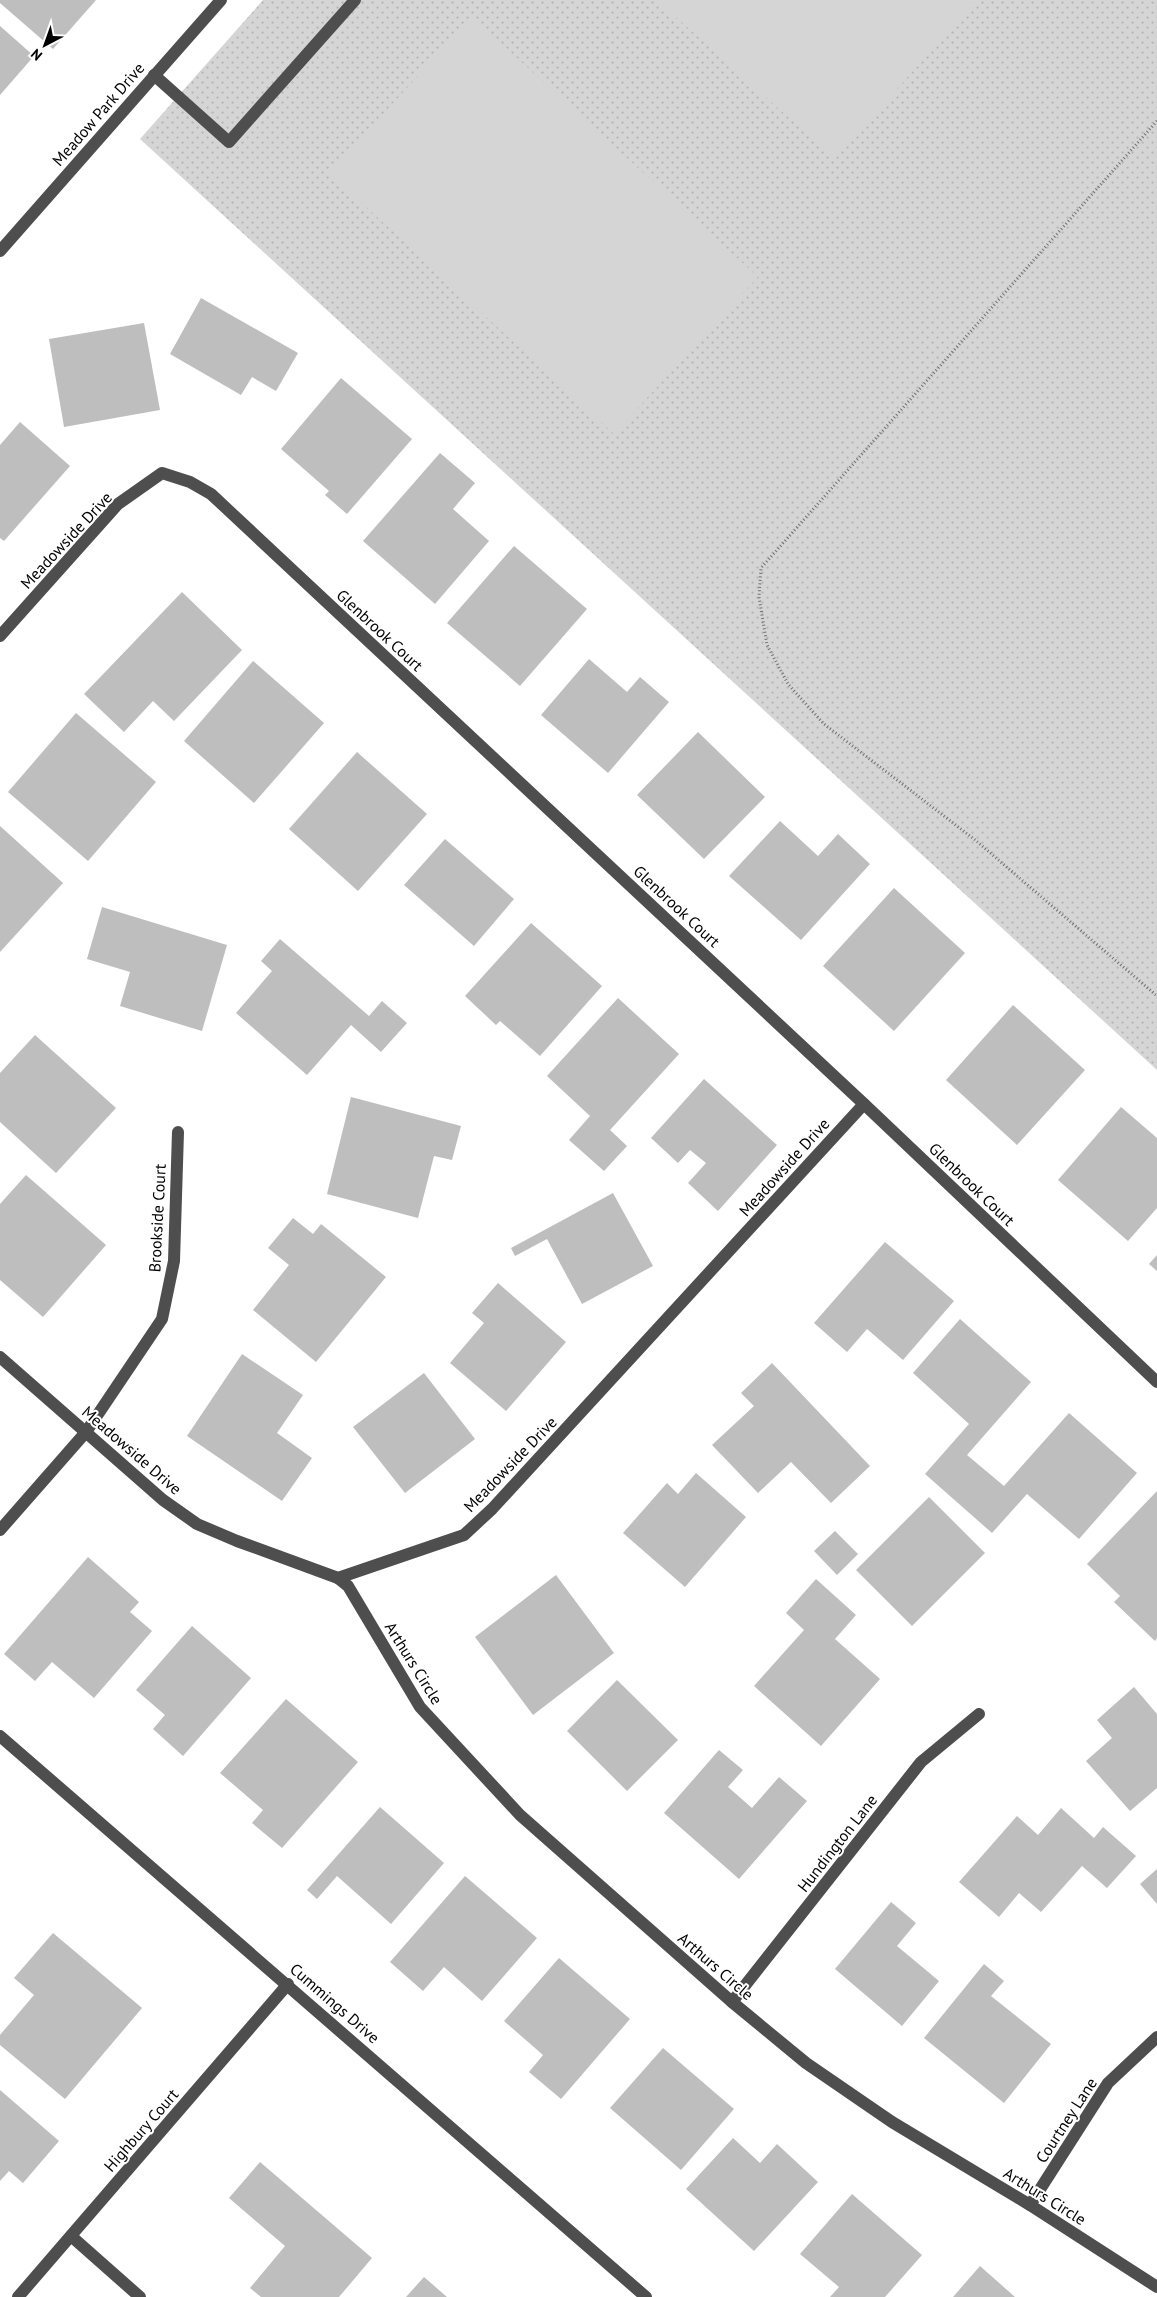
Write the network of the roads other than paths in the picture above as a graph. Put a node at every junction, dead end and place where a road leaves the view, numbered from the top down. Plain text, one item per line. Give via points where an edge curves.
1 (221, 0) edge
2 (355, 0) edge
3 (154, 76) junction
4 (2, 245) edge
5 (162, 473) joint
6 (0, 636) edge
7 (864, 1104) junction
8 (178, 1132) dead end
9 (0, 1357) edge
10 (1157, 1382) edge
11 (86, 1432) junction
12 (0, 1530) edge
13 (338, 1578) junction
14 (979, 1714) dead end
15 (0, 1736) edge
16 (288, 1984) junction
17 (732, 2002) junction
18 (1157, 2037) edge
19 (1030, 2205) junction
20 (70, 2236) junction
21 (1157, 2287) edge
22 (18, 2297) edge
23 (140, 2297) edge
24 (646, 2297) edge

1 - 3 street, Meadow Park Drive
2 - 3 street via 230,142
3 - 4 street, Meadow Park Drive
5 - 6 street, Meadowside Drive via 118,504
5 - 7 street, Glenbrook Court via 190,482 211,494
7 - 10 street, Glenbrook Court
7 - 13 street, Meadowside Drive via 492,1509 464,1535
8 - 11 street, Brookside Court via 174,1261 162,1319
9 - 11 street, Meadowside Drive
11 - 12 street, Brookside Court
11 - 13 street, Meadowside Drive via 163,1500 197,1524
13 - 17 street, Arthurs Circle via 348,1586 420,1708 520,1816
14 - 17 street, Hundington Lane via 921,1762
15 - 16 street, Cummings Drive
16 - 20 street, Highbury Court
16 - 24 street, Cummings Drive
17 - 19 street, Arthurs Circle via 806,2063 892,2122
18 - 19 street, Courtney Lane via 1108,2083
19 - 21 street, Arthurs Circle
20 - 22 street, Highbury Court
20 - 23 street

